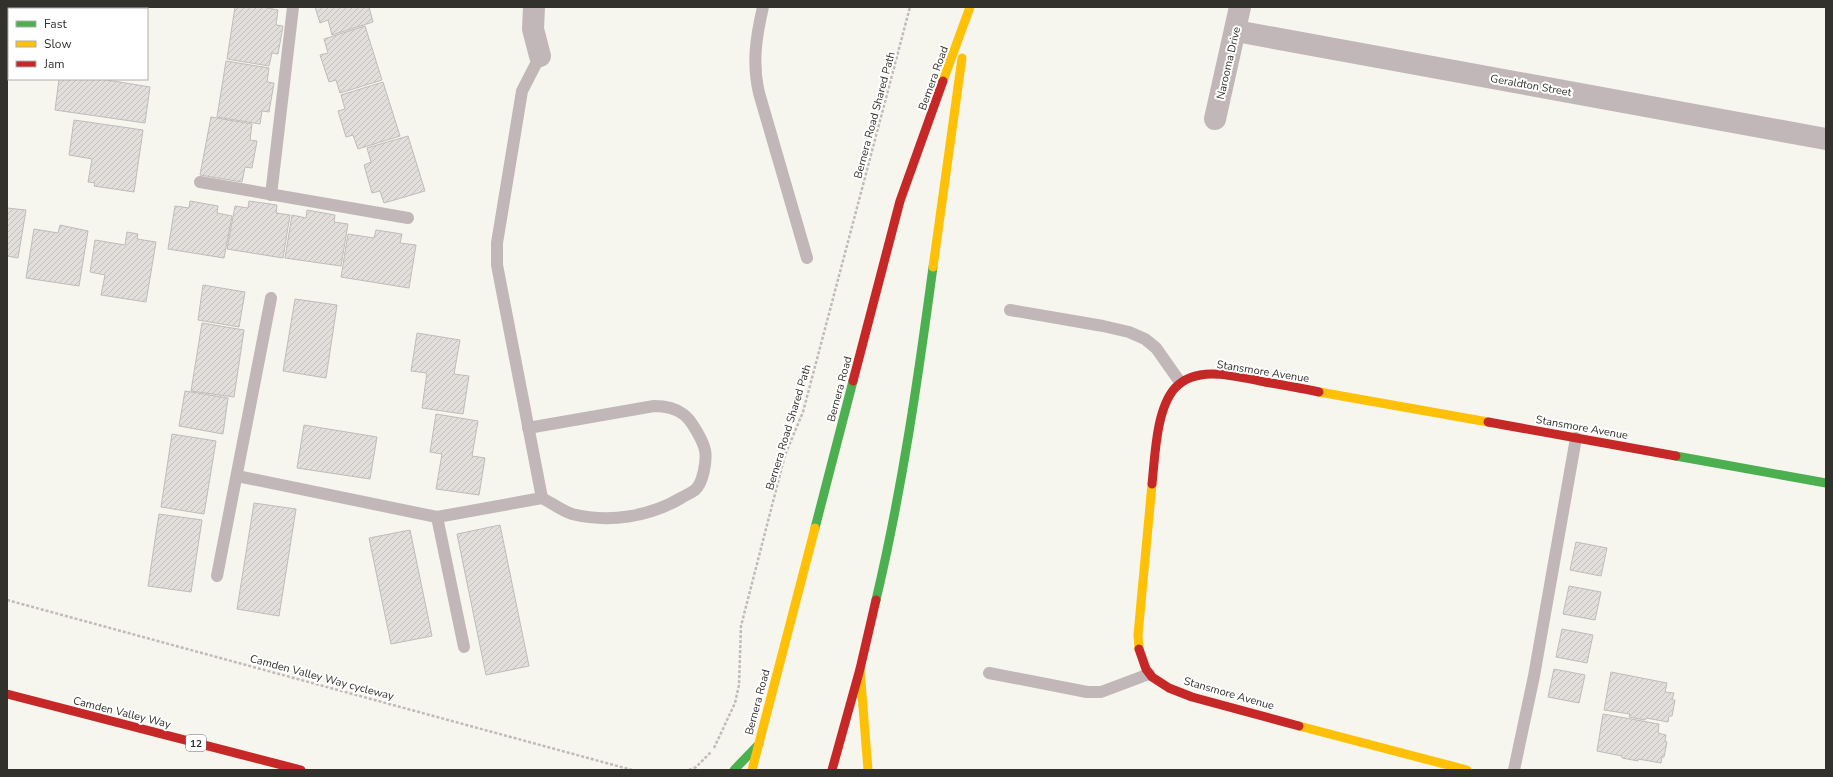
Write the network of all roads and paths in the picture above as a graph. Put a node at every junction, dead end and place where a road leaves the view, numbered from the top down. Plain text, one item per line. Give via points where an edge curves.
1 (293, 7) edge
2 (534, 7) edge
3 (763, 7) edge
4 (910, 7) edge
5 (970, 7) edge
6 (1240, 7) edge
7 (967, 19) junction
8 (1236, 31) junction
9 (540, 56) joint
10 (1215, 119) dead end
11 (1826, 139) edge
12 (200, 182) dead end
13 (271, 195) junction
14 (408, 218) dead end
15 (806, 258) dead end
16 (271, 298) dead end
17 (1010, 310) dead end
18 (1180, 382) junction
19 (528, 428) junction
20 (1576, 438) junction
21 (237, 476) junction
22 (1826, 483) edge
23 (542, 498) junction
24 (437, 517) junction
25 (218, 576) dead end
26 (7, 600) edge
27 (464, 647) dead end
28 (860, 669) junction
29 (989, 673) dead end
30 (1149, 674) junction
31 (7, 694) edge
32 (758, 744) junction
33 (301, 770) edge
34 (632, 770) edge
35 (689, 770) edge
36 (734, 770) edge
37 (752, 770) edge
38 (832, 770) edge
39 (868, 770) edge
40 (1467, 770) edge
41 (1514, 770) edge

1 - 13 lane
2 - 9 street via 533,29
3 - 15 lane via 756,43 755,74 758,93
4 - 35 path, Bernera Road Shared Path via 803,412 785,455 741,626 739,685 735,703 715,747 696,767
5 - 7 main road, Bernera Road
6 - 8 street, Narooma Drive
7 - 28 main road, Bernera Road via 909,438 889,547
7 - 32 main road, Bernera Road via 900,201
8 - 10 street, Narooma Drive
8 - 11 street, Geraldton Street
9 - 19 lane via 522,91 497,243 497,265
12 - 13 lane
13 - 14 lane
16 - 21 lane
17 - 18 lane via 1129,332 1145,339 1156,348
18 - 20 main road, Stansmore Avenue via 1203,374 1221,374
18 - 30 main road via 1172,390 1165,404 1157,436 1138,636 1138,647
19 - 23 lane
19 - 23 lane via 654,406 667,407 684,414 698,432 705,450 704,475 695,490 652,512 621,518 592,518 570,514
20 - 22 main road, Stansmore Avenue
20 - 41 lane via 1536,669
21 - 24 lane
21 - 25 lane
23 - 24 lane
24 - 27 lane
26 - 34 path, Camden Valley Way cycleway
28 - 38 main road, Bernera Road
28 - 39 main road
29 - 30 lane via 1087,692 1102,692
30 - 40 main road, Stansmore Avenue via 1157,682 1192,697
31 - 33 main road, Camden Valley Way / 12
32 - 36 main road
32 - 37 main road, Bernera Road

